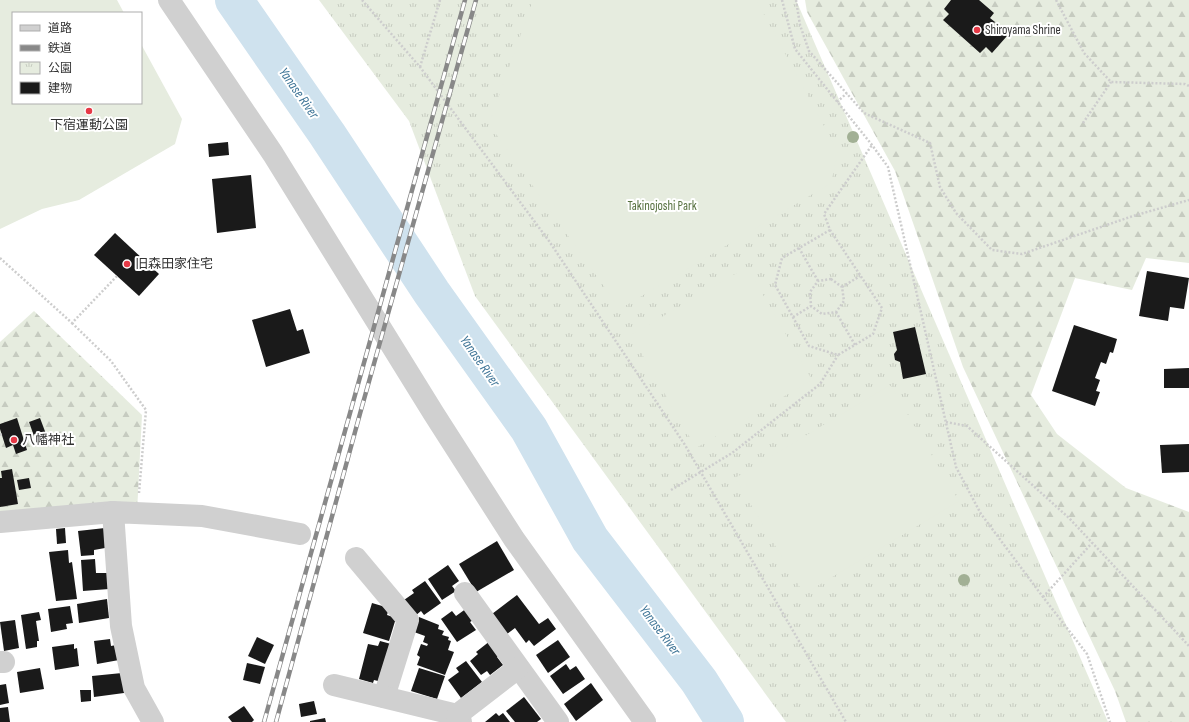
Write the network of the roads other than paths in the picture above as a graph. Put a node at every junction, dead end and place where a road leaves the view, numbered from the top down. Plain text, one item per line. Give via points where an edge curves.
1 (169, 0) edge
2 (114, 512) junction
3 (0, 522) edge
4 (300, 534) dead end
5 (356, 558) dead end
6 (465, 593) dead end
7 (518, 668) junction
8 (334, 685) dead end
9 (384, 697) junction
10 (459, 719) edge
11 (153, 722) edge
12 (558, 722) edge
13 (645, 722) edge

1 - 13 street via 273,154 514,539
2 - 3 street
2 - 4 street via 202,516
2 - 11 street via 121,626 134,688
5 - 9 street via 408,620
6 - 7 street
7 - 10 street
7 - 12 street
8 - 9 street
9 - 10 street

